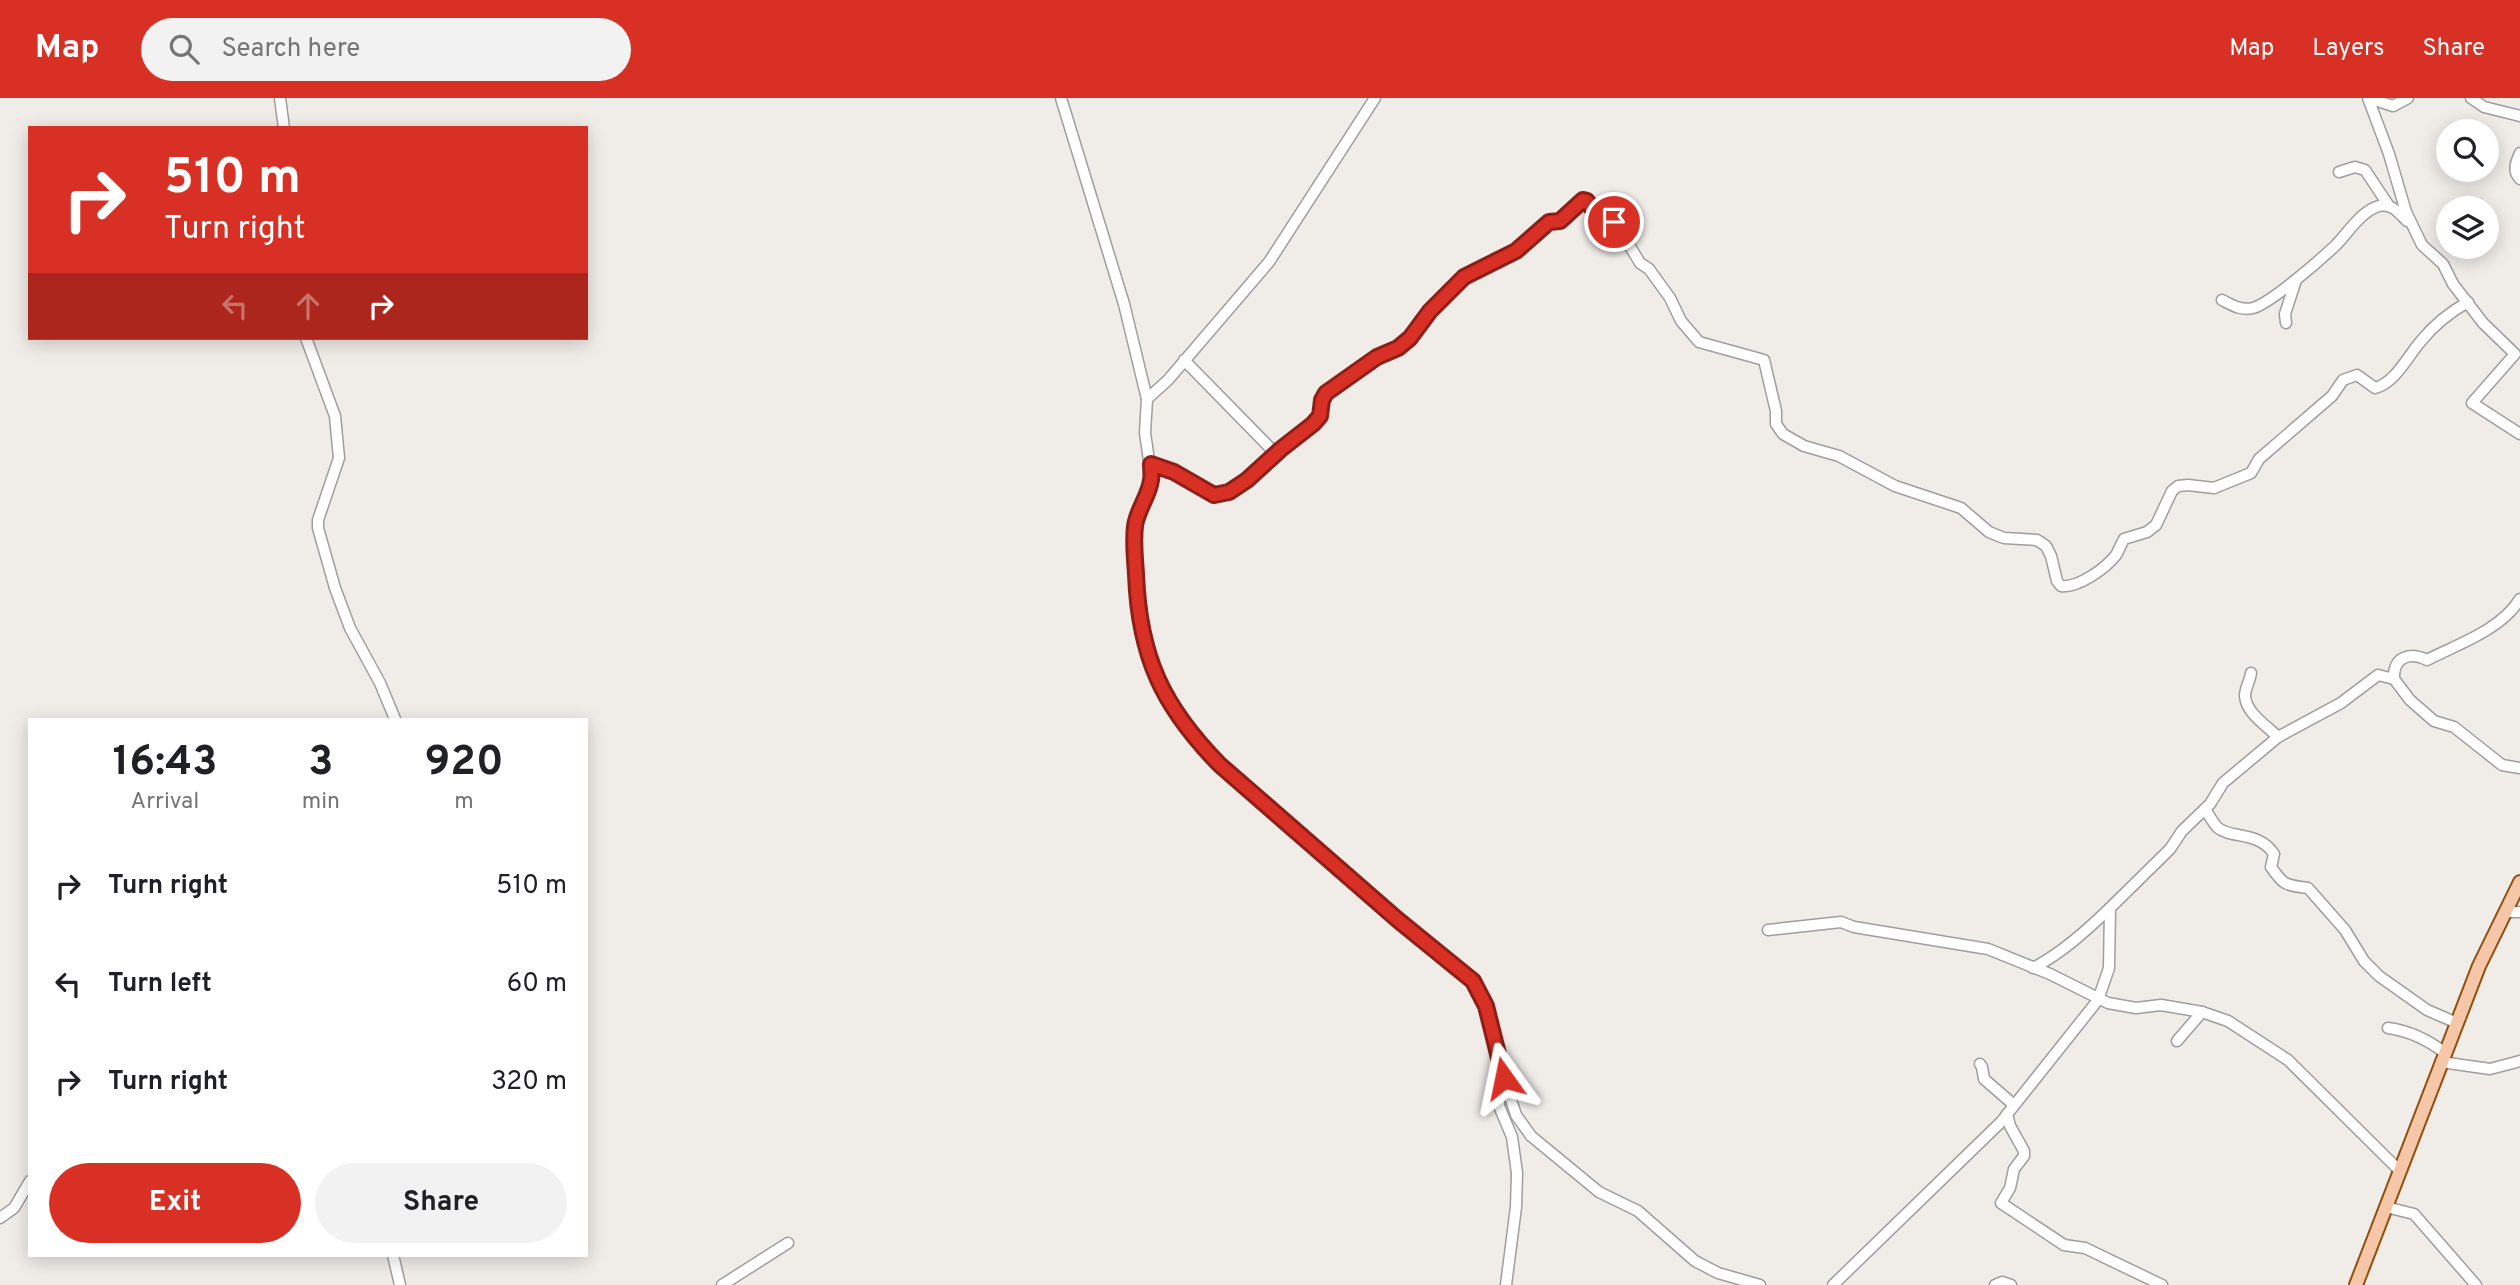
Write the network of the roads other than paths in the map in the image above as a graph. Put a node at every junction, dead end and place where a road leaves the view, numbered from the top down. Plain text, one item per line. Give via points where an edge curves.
1 (280, 98) edge
2 (1061, 98) edge
3 (1375, 98) edge
4 (2369, 98) edge
5 (2408, 98) edge
6 (2471, 98) edge
7 (2520, 116) edge
8 (284, 126) edge
9 (2520, 153) edge
10 (2339, 172) dead end
11 (2520, 179) edge
12 (2389, 206) junction
13 (2413, 225) junction
14 (2296, 280) junction
15 (2222, 300) dead end
16 (2468, 302) junction
17 (2286, 323) dead end
18 (307, 340) edge
19 (2517, 356) edge
20 (1184, 360) junction
21 (1147, 399) junction
22 (2520, 435) edge
23 (1276, 454) junction
24 (1151, 464) junction
25 (2520, 599) edge
26 (2251, 673) dead end
27 (2394, 680) junction
28 (395, 718) edge
29 (2278, 737) junction
30 (2520, 768) edge
31 (2205, 809) junction
32 (2520, 882) edge
33 (2110, 908) junction
34 (2505, 912) junction
35 (2520, 912) edge
36 (1768, 930) dead end
37 (2033, 968) junction
38 (2098, 1000) junction
39 (2202, 1012) junction
40 (2457, 1023) junction
41 (2388, 1028) dead end
42 (2176, 1041) dead end
43 (2443, 1057) junction
44 (2520, 1061) edge
45 (1980, 1064) dead end
46 (1506, 1084) junction
47 (2010, 1110) junction
48 (2400, 1171) junction
49 (28, 1184) edge
50 (2386, 1207) junction
51 (0, 1218) edge
52 (788, 1242) dead end
53 (393, 1257) edge
54 (400, 1285) edge
55 (722, 1285) edge
56 (1506, 1285) edge
57 (1760, 1285) edge
58 (1833, 1285) edge
59 (1995, 1285) edge
60 (2011, 1285) edge
61 (2162, 1285) edge
62 (2356, 1285) edge
63 (2476, 1285) edge

1 - 8 street
2 - 21 street via 1124,304
3 - 20 street via 1269,262
4 - 5 street via 2393,106
4 - 13 street
6 - 7 street via 2484,107
9 - 11 street via 2515,166
10 - 12 street via 2355,167 2365,170
12 - 13 street
12 - 14 street via 2369,212
13 - 16 street via 2422,245 2443,264
14 - 15 street via 2253,308 2238,309
14 - 17 street
16 - 19 street
16 - 23 street via 2438,324 2380,386 2375,388 2357,376 2343,380 2332,396 2259,459 2251,473 2214,488 2178,486 2156,525 2147,533 2124,539 2115,555 2071,587 2057,581 2052,556 2037,540 1989,532 1961,508 1895,486 1839,456 1783,434 1776,424 1764,360 1699,342 1614,222 1596,214 1583,200 1516,251 1464,277 1410,338 1326,393 1320,416
18 - 28 street via 335,416 339,458 318,528 349,628
19 - 22 street via 2472,403
20 - 21 street
20 - 23 street
21 - 24 street via 1145,433
23 - 24 street via 1229,492 1214,495
24 - 46 street via 1152,481 1135,522 1136,589 1155,676 1171,706 1220,765 1473,981 1486,1006
25 - 27 street via 2496,624 2474,637 2427,660 2417,655 2398,660
26 - 29 street via 2246,702
27 - 29 street via 2378,675 2341,703
27 - 30 street via 2434,721 2454,727 2502,765
29 - 31 street via 2223,783
31 - 33 street
31 - 40 street via 2219,828 2271,849 2271,867 2283,883 2308,888 2379,976 2427,1010
32 - 34 main road
33 - 37 street via 2080,936
33 - 38 street via 2109,968
34 - 35 street
34 - 40 main road
36 - 37 street via 1841,922 1988,949
37 - 38 street
38 - 39 street via 2136,1008 2161,1005
38 - 47 street
39 - 42 street
39 - 48 street via 2228,1021 2288,1060
40 - 43 main road
41 - 43 street via 2430,1041
43 - 44 street via 2490,1069
43 - 48 main road
45 - 47 street via 1984,1079
46 - 56 street via 1499,1106 1512,1137 1517,1173
46 - 57 street via 1516,1115 1531,1136 1600,1192 1638,1211 1695,1261
47 - 58 street
47 - 61 street via 2010,1126 2024,1156 2001,1203 2064,1245 2085,1248
48 - 50 main road
49 - 51 street via 14,1208
50 - 62 main road
50 - 63 street via 2414,1214
52 - 55 street
53 - 54 street
59 - 60 street

